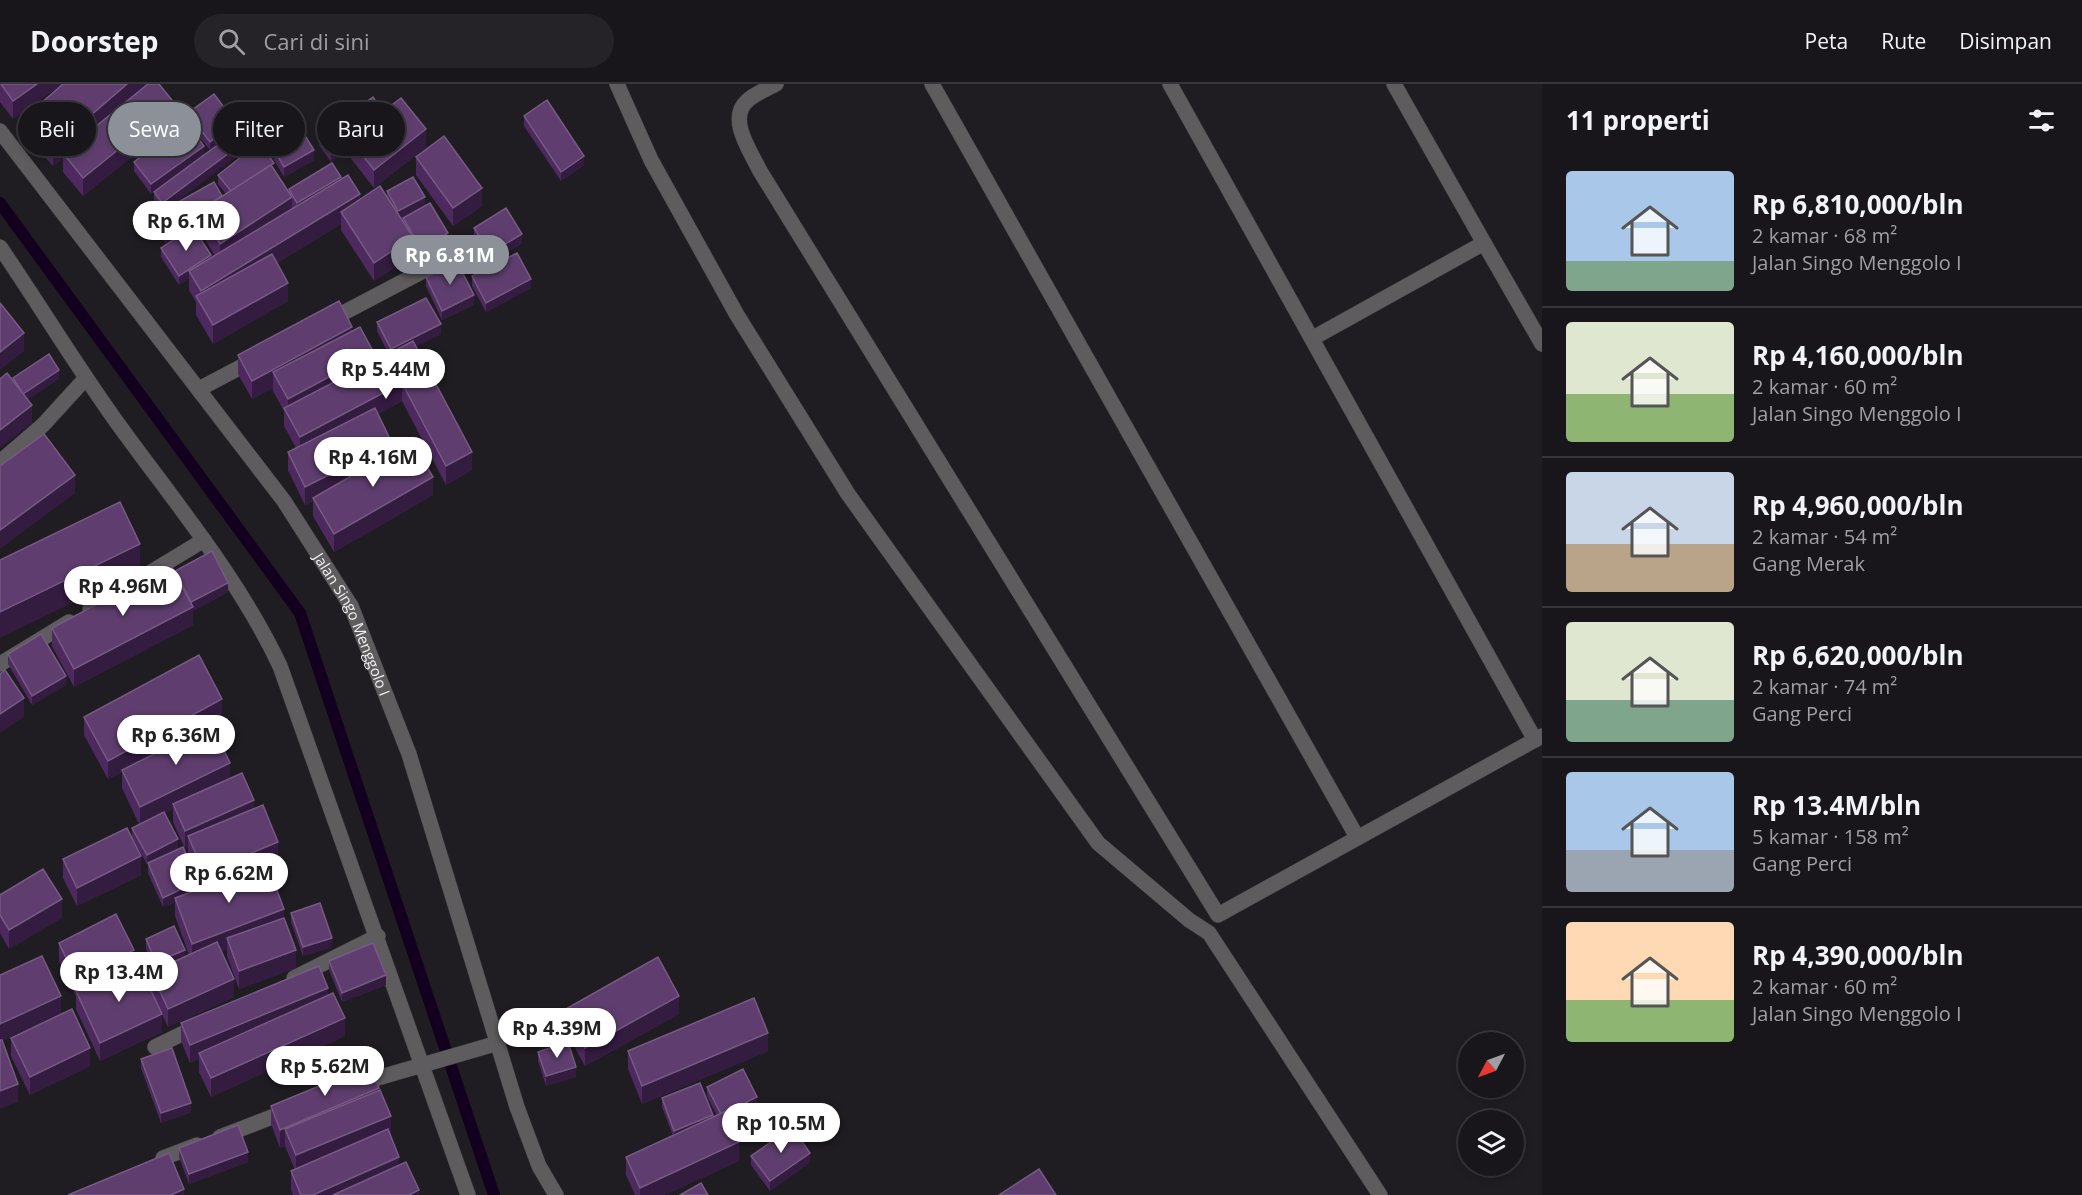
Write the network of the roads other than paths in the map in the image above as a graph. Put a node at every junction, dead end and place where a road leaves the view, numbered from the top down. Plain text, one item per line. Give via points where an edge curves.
1 (617, 84) edge
2 (776, 84) edge
3 (932, 84) edge
4 (1170, 84) edge
5 (1394, 84) edge
6 (0, 131) edge
7 (1484, 243) junction
8 (0, 247) edge
9 (461, 251) dead end
10 (314, 328) edge
11 (1313, 338) junction
12 (1542, 345) edge
13 (273, 350) edge
14 (85, 379) junction
15 (199, 388) junction
16 (0, 462) edge
17 (204, 540) junction
18 (0, 664) edge
19 (1538, 738) edge
20 (1357, 837) junction
21 (378, 936) junction
22 (282, 984) edge
23 (208, 1021) edge
24 (491, 1045) junction
25 (155, 1047) dead end
26 (429, 1062) junction
27 (342, 1090) edge
28 (308, 1103) edge
29 (163, 1158) edge
30 (468, 1195) edge
31 (556, 1195) edge
32 (1380, 1195) edge

1 - 32 street via 651,160 737,315 848,494 1098,843 1209,933
2 - 20 street via 747,100 740,110 739,126 760,171 1218,915
3 - 20 street
4 - 11 street
5 - 7 street
6 - 15 street, Jalan Singo Menggolo I
7 - 11 street
7 - 12 street
8 - 14 street
9 - 10 street
11 - 19 street
13 - 15 street
14 - 16 street via 44,425
14 - 17 street
15 - 24 street, Jalan Singo Menggolo I via 284,501 351,606 409,754
17 - 18 street
17 - 21 street via 261,625 280,666
19 - 20 street
21 - 22 street
21 - 26 street
23 - 25 street
24 - 26 street
24 - 31 street, Jalan Singo Menggolo I via 539,1166
26 - 27 street
26 - 30 street
28 - 29 street

